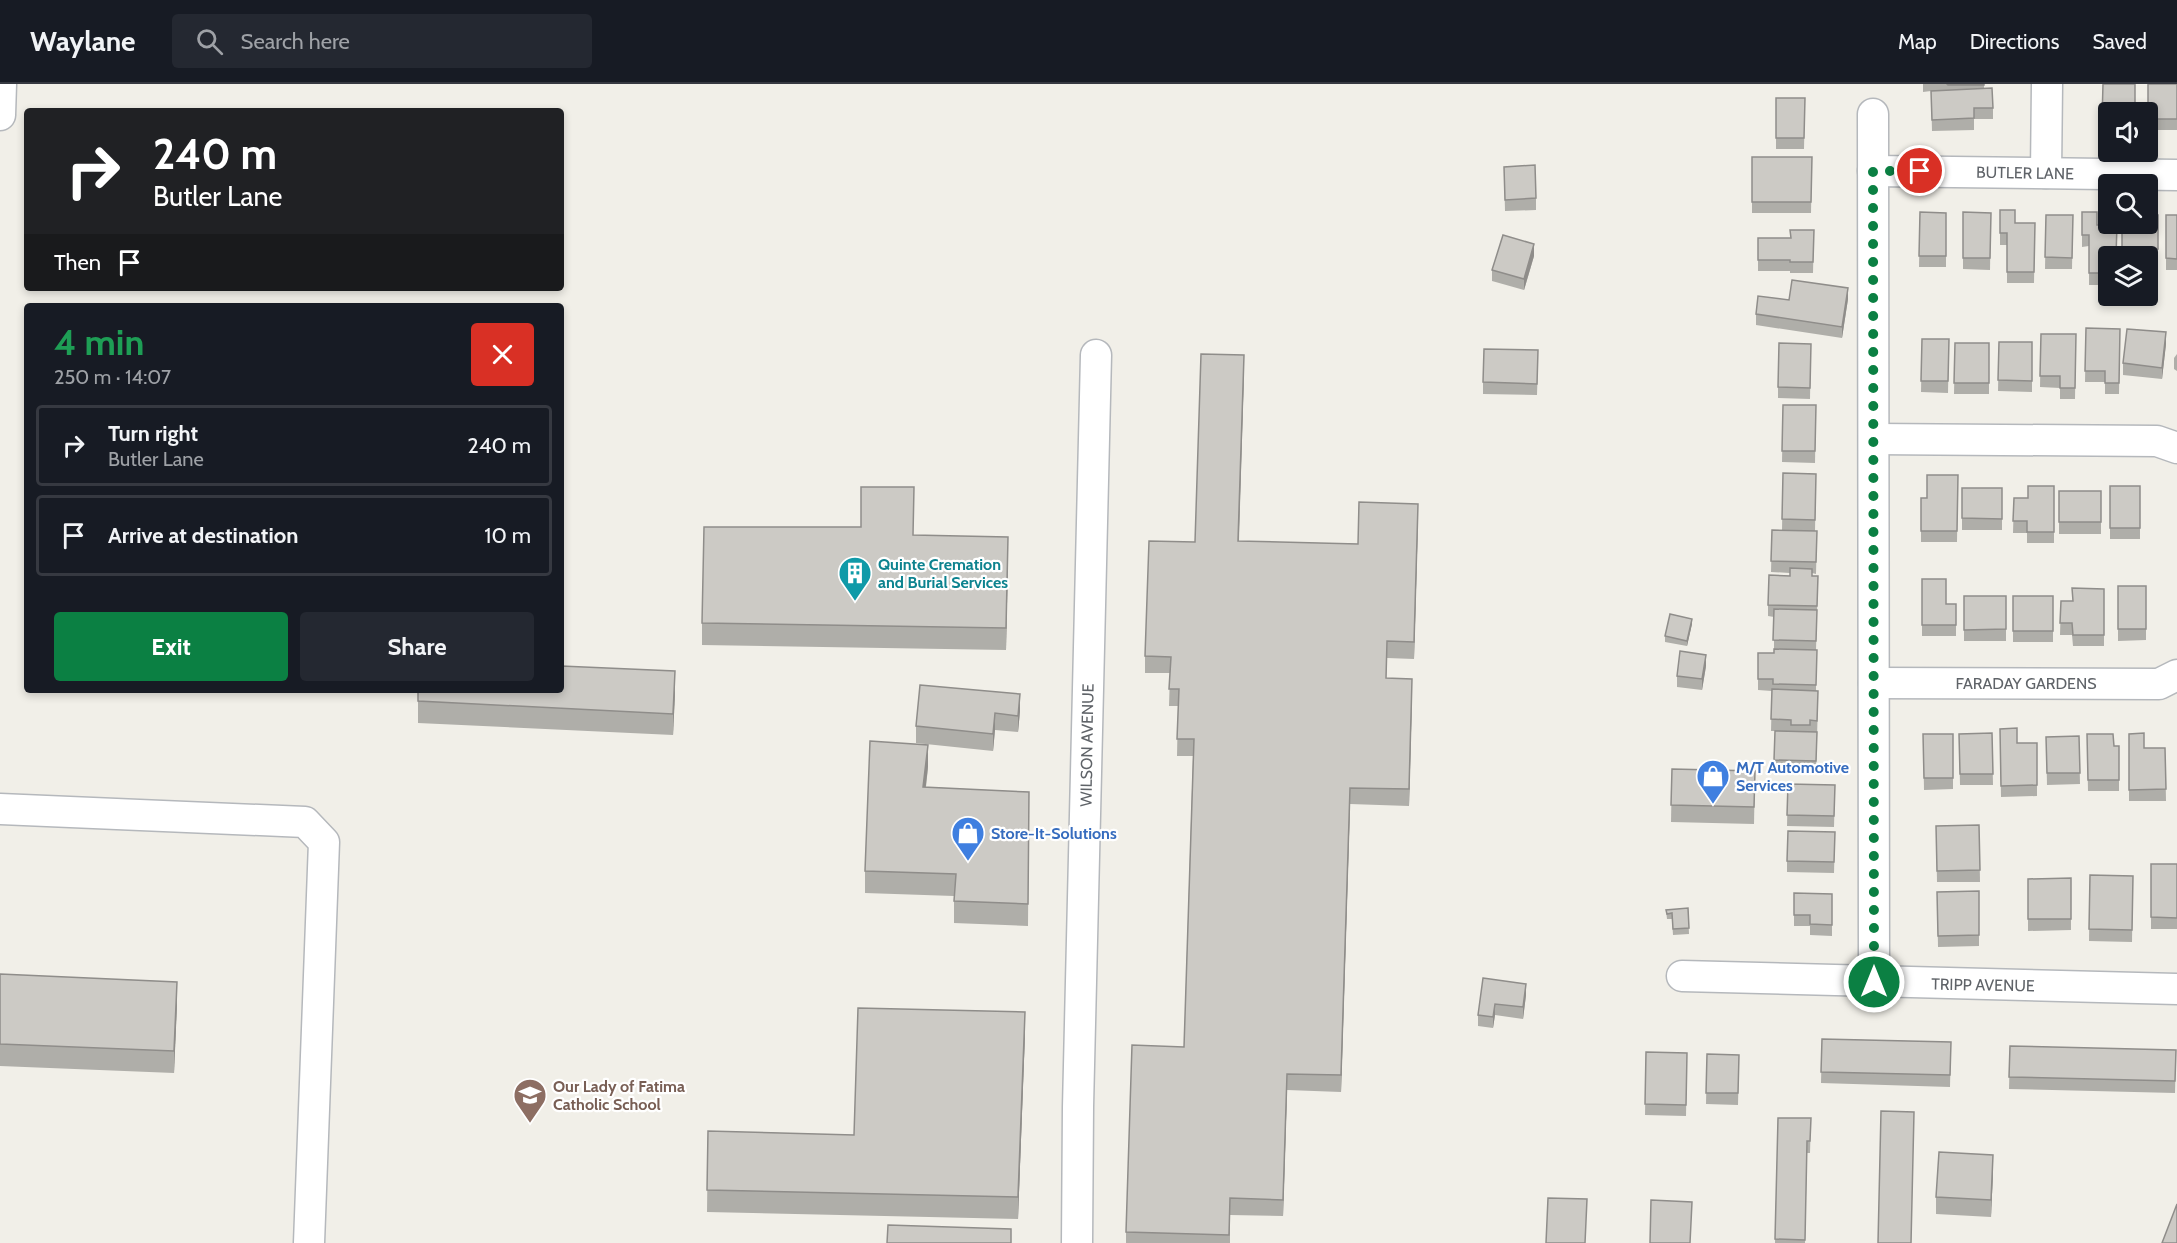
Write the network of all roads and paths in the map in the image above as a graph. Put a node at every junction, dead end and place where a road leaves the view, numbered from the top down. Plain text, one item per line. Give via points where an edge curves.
1 (1, 84) edge
2 (2047, 84) edge
3 (1873, 114) dead end
4 (0, 115) edge
5 (1873, 171) junction
6 (2046, 173) junction
7 (2177, 175) edge
8 (1096, 355) dead end
9 (1874, 439) junction
10 (2177, 448) edge
11 (2177, 675) edge
12 (1874, 682) junction
13 (0, 808) edge
14 (1682, 976) dead end
15 (1874, 982) junction
16 (2177, 989) edge
17 (309, 1243) edge
18 (1077, 1243) edge

1 - 4 street
2 - 6 street
3 - 5 street
5 - 6 street, BUTLER LANE
5 - 9 street
6 - 7 street, BUTLER LANE
8 - 18 street, WILSON AVENUE
9 - 10 street via 2157,441
9 - 12 street
11 - 12 street, FARADAY GARDENS via 2159,684
12 - 15 street
13 - 17 street via 305,822 324,842
14 - 15 street, TRIPP AVENUE
15 - 16 street, TRIPP AVENUE

